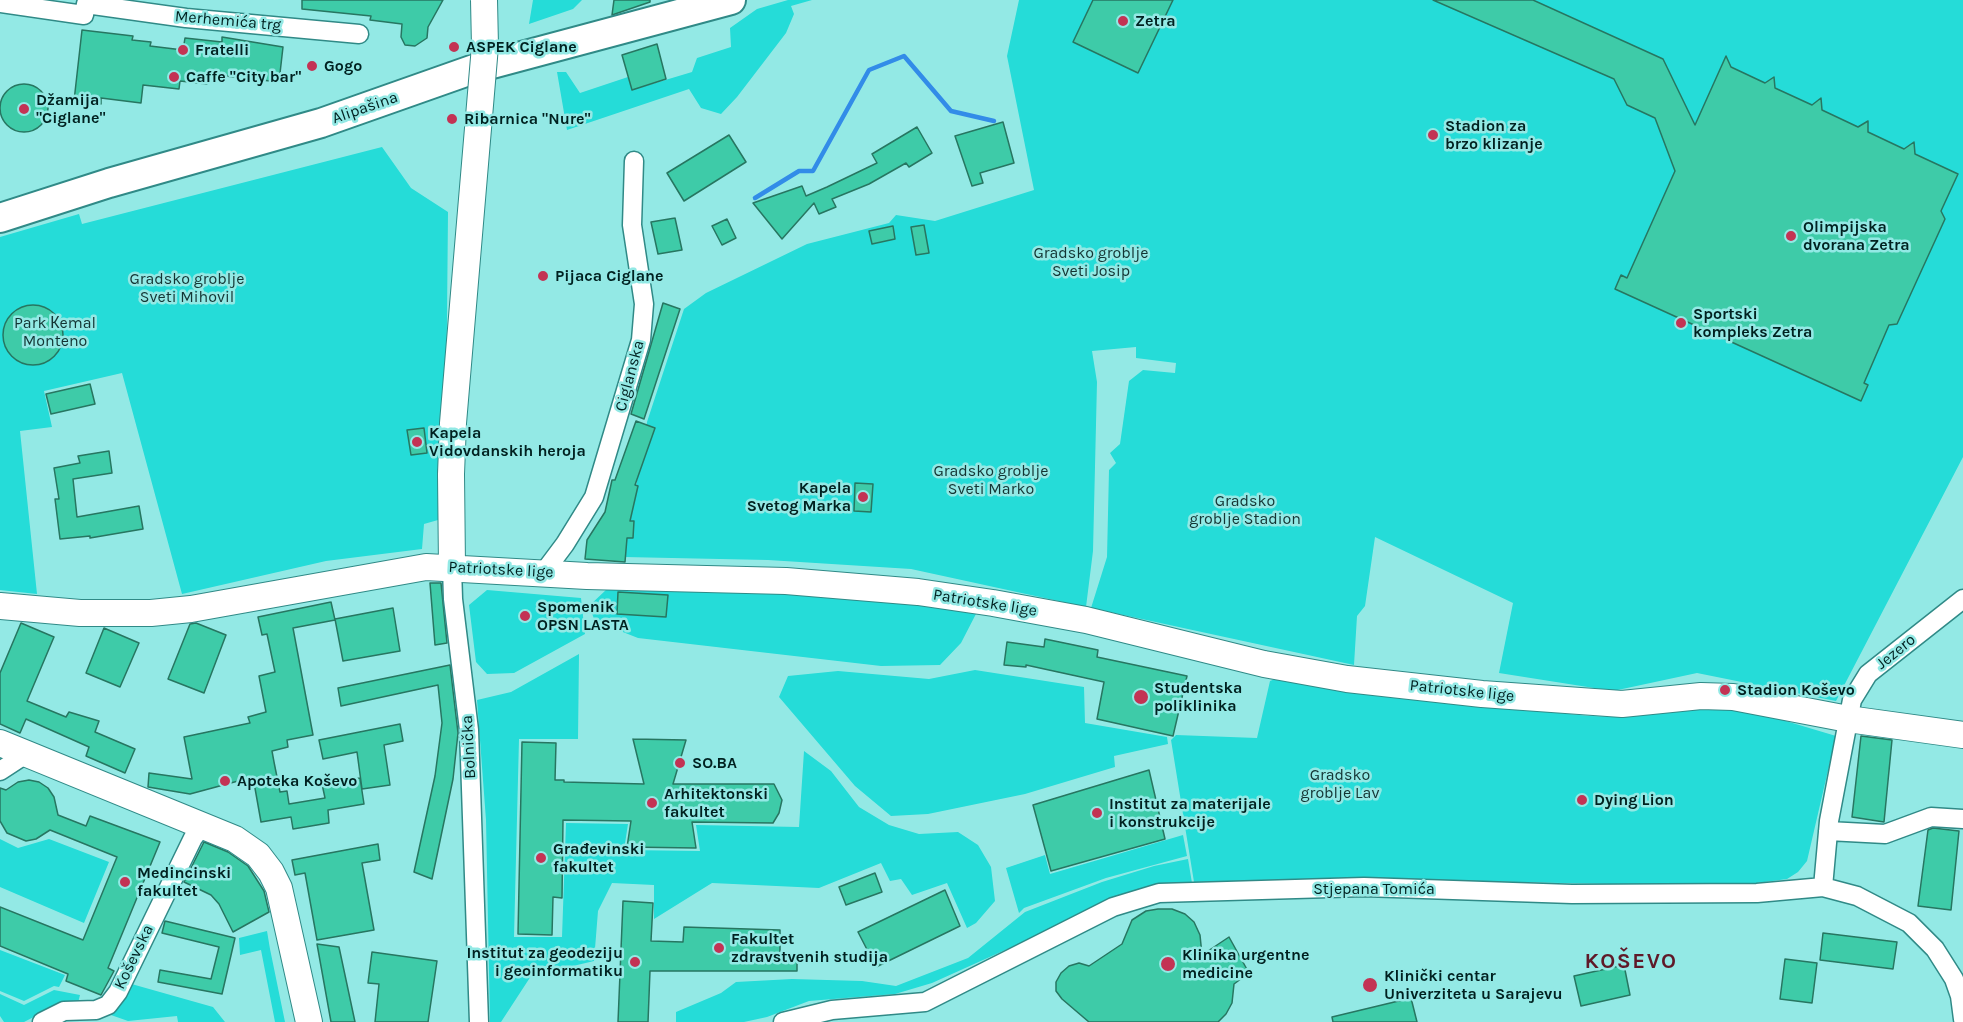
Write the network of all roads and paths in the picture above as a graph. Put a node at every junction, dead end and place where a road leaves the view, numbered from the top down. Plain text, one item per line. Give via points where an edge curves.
1 (484, 0) edge
2 (731, 0) edge
3 (0, 3) edge
4 (359, 34) dead end
5 (634, 161) dead end
6 (0, 218) edge
7 (452, 567) junction
8 (544, 572) junction
9 (1963, 599) edge
10 (0, 606) edge
11 (1848, 719) junction
12 (1963, 735) edge
13 (0, 743) edge
14 (26, 754) junction
15 (0, 771) edge
16 (1963, 819) edge
17 (202, 825) junction
18 (1828, 831) junction
19 (1823, 887) junction
20 (47, 1019) edge
21 (1963, 1019) edge
22 (309, 1022) edge
23 (479, 1022) edge
24 (783, 1022) edge

1 - 7 street, Bolnička, bridge via 482,97 453,423
2 - 6 main road, Alipašina via 477,68 321,123
3 - 4 street, Merhemića trg via 84,15 86,4
5 - 8 street, Ciglanska via 633,225 644,300 640,340 594,497
7 - 8 street, Patriotske lige
7 - 10 street, Patriotske lige via 426,567 151,613 80,613
7 - 23 street, Bolnička via 469,730
8 - 11 street, Patriotske lige via 786,581 918,592 1086,620 1183,646 1347,679 1623,704 1701,696 1733,697
9 - 11 street, Jezero via 1868,674 1852,700
11 - 12 street, Patriotske lige
11 - 18 street
13 - 14 street
14 - 15 street
14 - 17 street
16 - 18 street via 1931,817 1885,834
17 - 20 street, Koševska via 108,1005 96,1010 64,1011
17 - 22 street via 248,847 275,879
18 - 19 street
19 - 21 street via 1857,896 1909,923 1935,949 1954,979
19 - 24 street, Stjepana Tomića via 1712,894 1364,887 1159,893 1113,907 925,1002 832,1010

